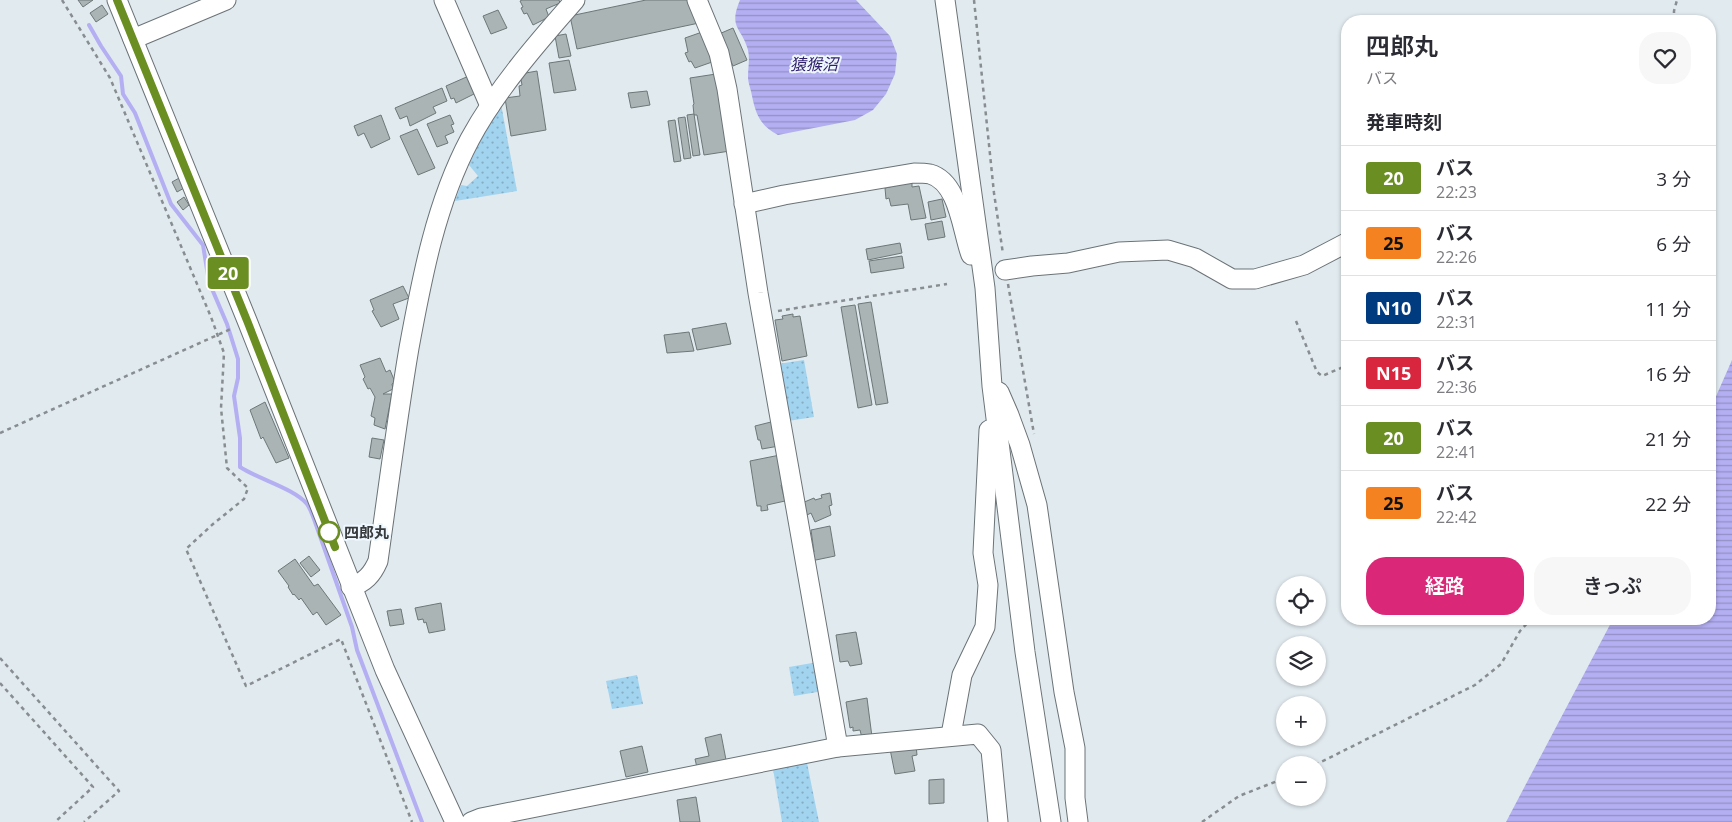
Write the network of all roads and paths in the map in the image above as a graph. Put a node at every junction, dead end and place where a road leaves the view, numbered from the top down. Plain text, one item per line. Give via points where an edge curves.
1 (62, 0) edge
2 (117, 0) edge
3 (226, 0) edge
4 (444, 0) edge
5 (575, 0) edge
6 (697, 0) edge
7 (944, 0) edge
8 (974, 0) edge
9 (1677, 0) edge
10 (1674, 15) edge
11 (133, 39) junction
12 (490, 106) junction
13 (744, 204) junction
14 (1341, 246) edge
15 (1005, 270) junction
16 (983, 272) junction
17 (947, 284) dead end
18 (761, 314) junction
19 (1296, 321) dead end
20 (234, 328) dead end
21 (218, 334) junction
22 (1341, 368) edge
23 (992, 386) junction
24 (0, 433) edge
25 (1034, 437) dead end
26 (350, 587) junction
27 (1526, 625) edge
28 (0, 658) edge
29 (0, 684) edge
30 (951, 735) junction
31 (838, 747) junction
32 (1326, 760) edge
33 (1276, 782) edge
34 (55, 822) edge
35 (84, 822) edge
36 (412, 822) edge
37 (455, 822) edge
38 (471, 822) edge
39 (998, 822) edge
40 (1051, 822) edge
41 (1078, 822) edge
42 (1202, 822) edge

1 - 21 path via 110,78
2 - 11 street
3 - 11 street
4 - 12 street
5 - 12 street
6 - 13 street via 719,53
7 - 16 street
8 - 15 path
9 - 10 path
11 - 26 street
12 - 26 street via 457,168 427,259 401,397 378,561 364,581
13 - 16 street via 929,173 948,188 958,206 970,251 978,272
13 - 18 street
14 - 15 street via 1304,264 1256,279 1232,279 1195,258 1168,250 1118,252 1068,263
15 - 25 path
16 - 23 street
17 - 18 path
18 - 31 street
19 - 22 path via 1317,372 1322,376
20 - 21 path
21 - 24 path
21 - 36 path via 224,353 221,408 227,468 248,488 244,499 186,549 246,686 341,639
23 - 30 street via 983,553 988,585 986,618 962,675
23 - 40 street via 1024,652
23 - 41 street via 999,392 1009,415 1037,505 1075,748
26 - 37 street
27 - 32 path via 1500,664 1475,685
28 - 35 path via 119,791
29 - 34 path via 93,787
30 - 31 street
30 - 39 street via 978,734 991,750
31 - 38 street
33 - 42 path via 1239,796

